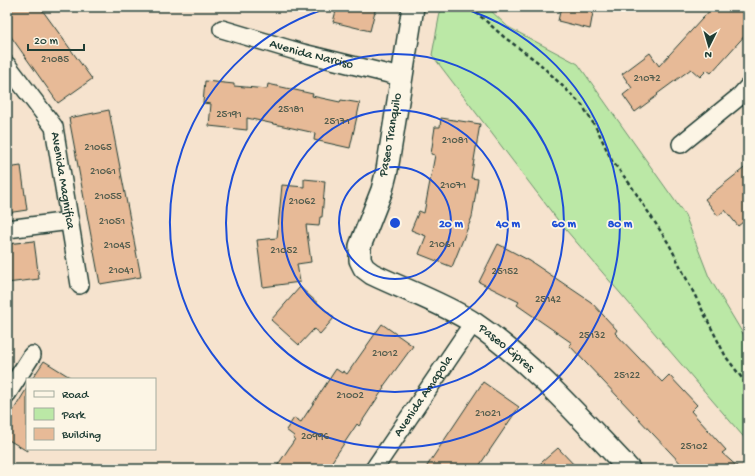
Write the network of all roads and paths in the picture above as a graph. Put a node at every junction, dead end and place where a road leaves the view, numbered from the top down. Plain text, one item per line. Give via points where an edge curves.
1 (413, 7) edge
2 (470, 7) edge
3 (222, 29) dead end
4 (9, 73) edge
5 (401, 77) junction
6 (748, 87) edge
7 (681, 144) dead end
8 (70, 221) junction
9 (7, 229) edge
10 (360, 260) joint
11 (80, 286) dead end
12 (473, 323) junction
13 (32, 355) dead end
14 (748, 386) edge
15 (7, 394) edge
16 (374, 469) edge
17 (629, 469) edge

1 - 5 street, Paseo Tranquilo
2 - 14 path via 504,38 539,63 582,105 612,161 669,244 726,357
3 - 5 street, Avenida Narciso via 299,52
4 - 8 street, Avenida Magnifica via 54,127
5 - 10 street, Paseo Tranquilo via 382,190 360,246
6 - 7 street
8 - 9 street
8 - 11 street, Avenida Magnifica
10 - 12 street, Paseo Cipres via 364,268 372,274
12 - 16 street, Avenida Amapola
12 - 17 street, Paseo Cipres via 516,355 552,388
13 - 15 street

